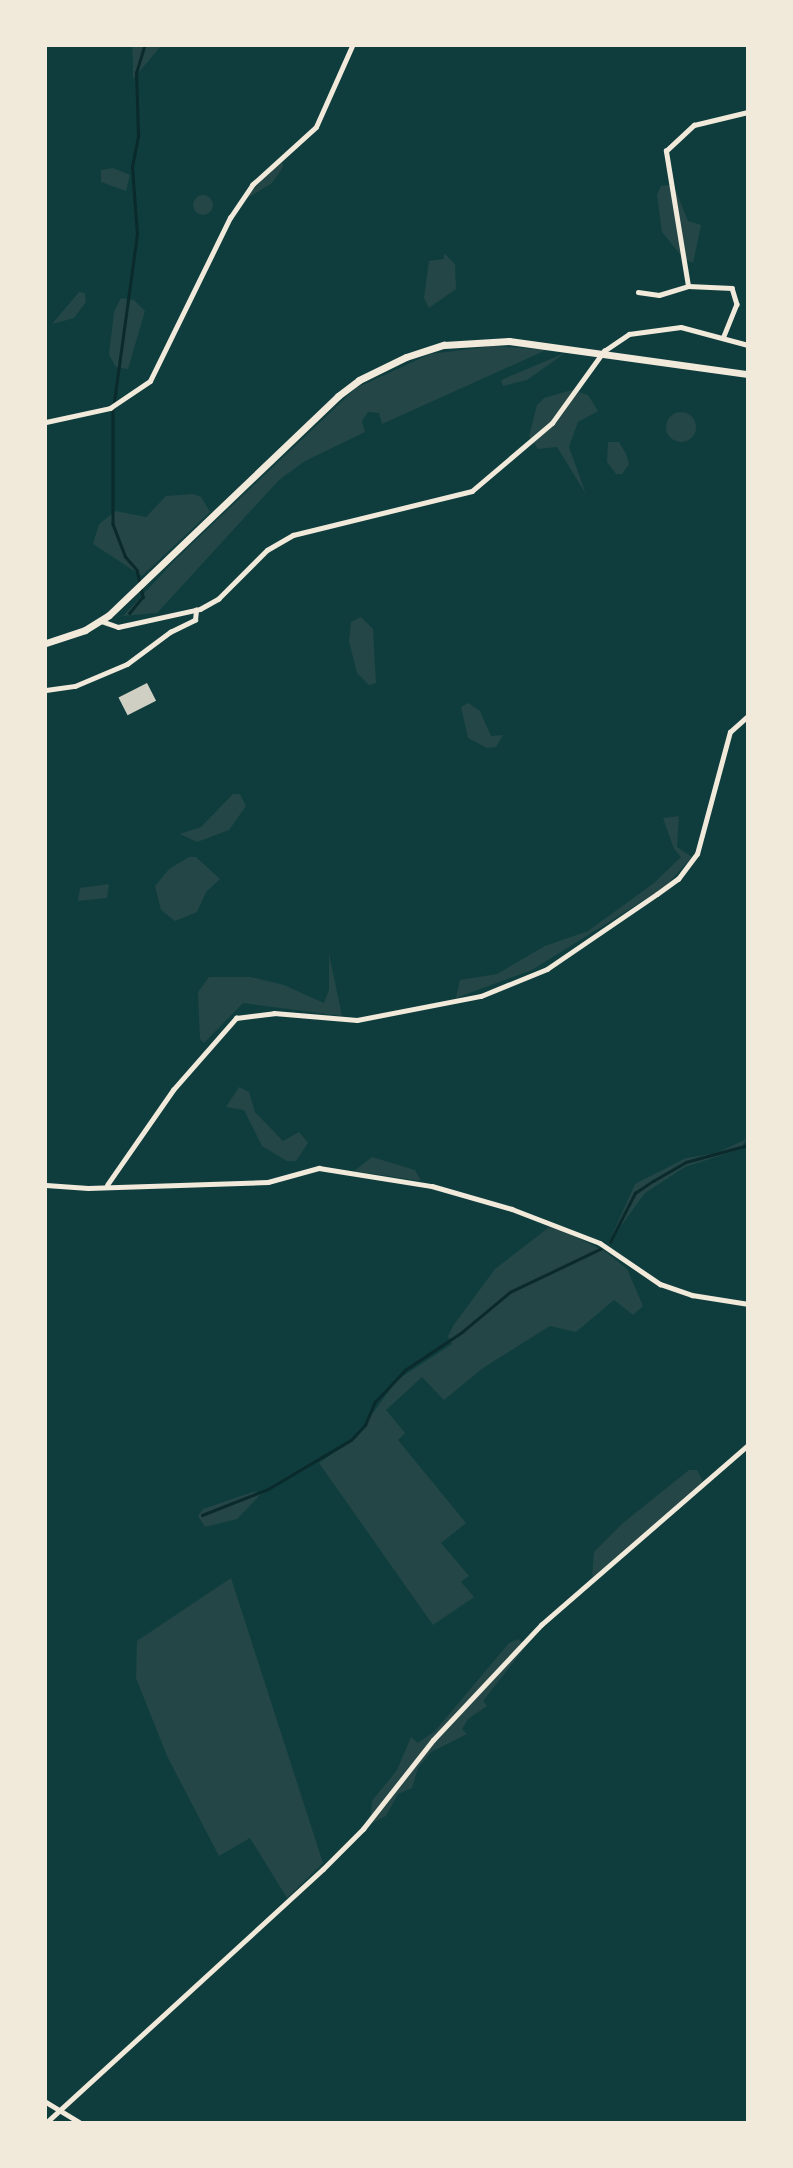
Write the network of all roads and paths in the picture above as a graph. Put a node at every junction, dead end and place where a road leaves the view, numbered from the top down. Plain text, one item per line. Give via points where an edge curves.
1 (352, 46) edge
2 (747, 111) edge
3 (688, 286) junction
4 (638, 292) dead end
5 (724, 336) junction
6 (747, 345) edge
7 (747, 373) edge
8 (46, 422) edge
9 (197, 610) junction
10 (100, 621) junction
11 (46, 643) edge
12 (46, 690) edge
13 (747, 716) edge
14 (46, 1185) edge
15 (107, 1185) junction
16 (747, 1304) edge
17 (747, 1445) edge
18 (46, 2102) edge
19 (61, 2111) junction
20 (47, 2123) edge
21 (79, 2123) edge

1 - 8 street via 316,127 252,185 230,218 150,382 110,408
2 - 3 street via 694,125 666,151
3 - 4 street via 659,295
3 - 5 street via 734,290 737,304
5 - 6 street
5 - 9 street via 661,328 615,341 594,363 561,414 483,485 459,495 293,535 267,550 218,599
7 - 10 main road via 485,341 434,348 380,369 338,397
9 - 10 street via 118,627
9 - 12 street via 195,620 170,632 127,664 75,686
10 - 11 main road
13 - 15 street via 730,732 697,854 678,879 648,901 547,969 481,996 357,1020 274,1013 236,1018 173,1090
14 - 15 street
15 - 16 street via 268,1182 319,1168 432,1186 600,1242 660,1284 692,1295
17 - 19 street via 541,1625 433,1740 331,1861
18 - 19 street
19 - 20 street
19 - 21 street

